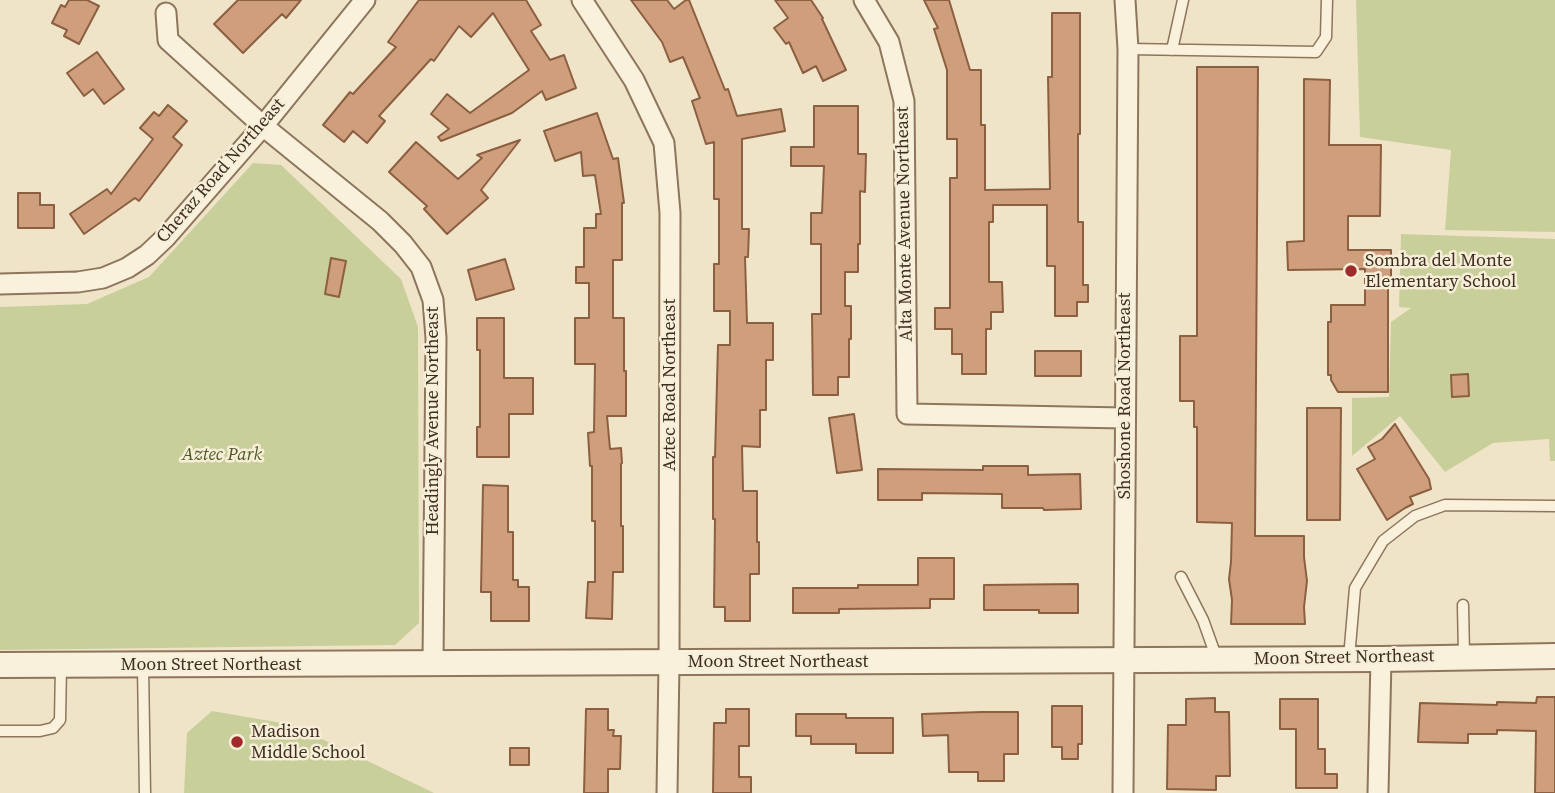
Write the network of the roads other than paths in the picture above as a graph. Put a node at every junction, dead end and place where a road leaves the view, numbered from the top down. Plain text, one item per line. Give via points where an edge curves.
1 (365, 0) edge
2 (582, 0) edge
3 (864, 0) edge
4 (1125, 0) edge
5 (1183, 0) edge
6 (1327, 0) edge
7 (166, 13) dead end
8 (1128, 49) junction
9 (1172, 50) junction
10 (263, 126) junction
11 (0, 284) edge
12 (1125, 418) junction
13 (1555, 506) edge
14 (1181, 577) dead end
15 (1463, 605) dead end
16 (1555, 656) edge
17 (1464, 657) junction
18 (1217, 659) junction
19 (1349, 659) junction
20 (1381, 659) junction
21 (1125, 660) junction
22 (433, 663) junction
23 (669, 663) junction
24 (0, 665) edge
25 (61, 665) junction
26 (143, 666) junction
27 (0, 731) edge
28 (145, 793) edge
29 (667, 793) edge
30 (1123, 793) edge
31 (1378, 793) edge

1 - 10 street, Cheraz Road Northeast
2 - 23 street, Aztec Road Northeast via 634,80 664,143 670,213
3 - 12 street, Alta Monte Avenue Northeast via 889,42 904,101 907,414
4 - 8 street, Shoshone Road Northeast
5 - 9 lane
6 - 9 lane via 1326,37 1316,52
7 - 10 street, Headingly Avenue Northeast via 168,40
8 - 9 lane
8 - 12 street, Shoshone Road Northeast
10 - 11 street, Cheraz Road Northeast via 166,237 127,268 78,282
10 - 22 street, Headingly Avenue Northeast via 403,244 421,267 433,300
12 - 21 street, Shoshone Road Northeast
13 - 19 lane via 1445,505 1415,516 1383,541 1354,588
14 - 18 lane
15 - 17 lane
16 - 17 street, Moon Street Northeast
17 - 20 street, Moon Street Northeast
18 - 19 street, Moon Street Northeast
18 - 21 street, Moon Street Northeast
19 - 20 street, Moon Street Northeast
20 - 31 street
21 - 23 street, Moon Street Northeast
21 - 30 street, Shoshone Road Northeast
22 - 23 street, Moon Street Northeast
22 - 26 street, Moon Street Northeast
23 - 29 street, Aztec Road Northeast
24 - 25 street, Moon Street Northeast
25 - 26 street, Moon Street Northeast
25 - 27 lane via 60,719 53,728
26 - 28 lane

